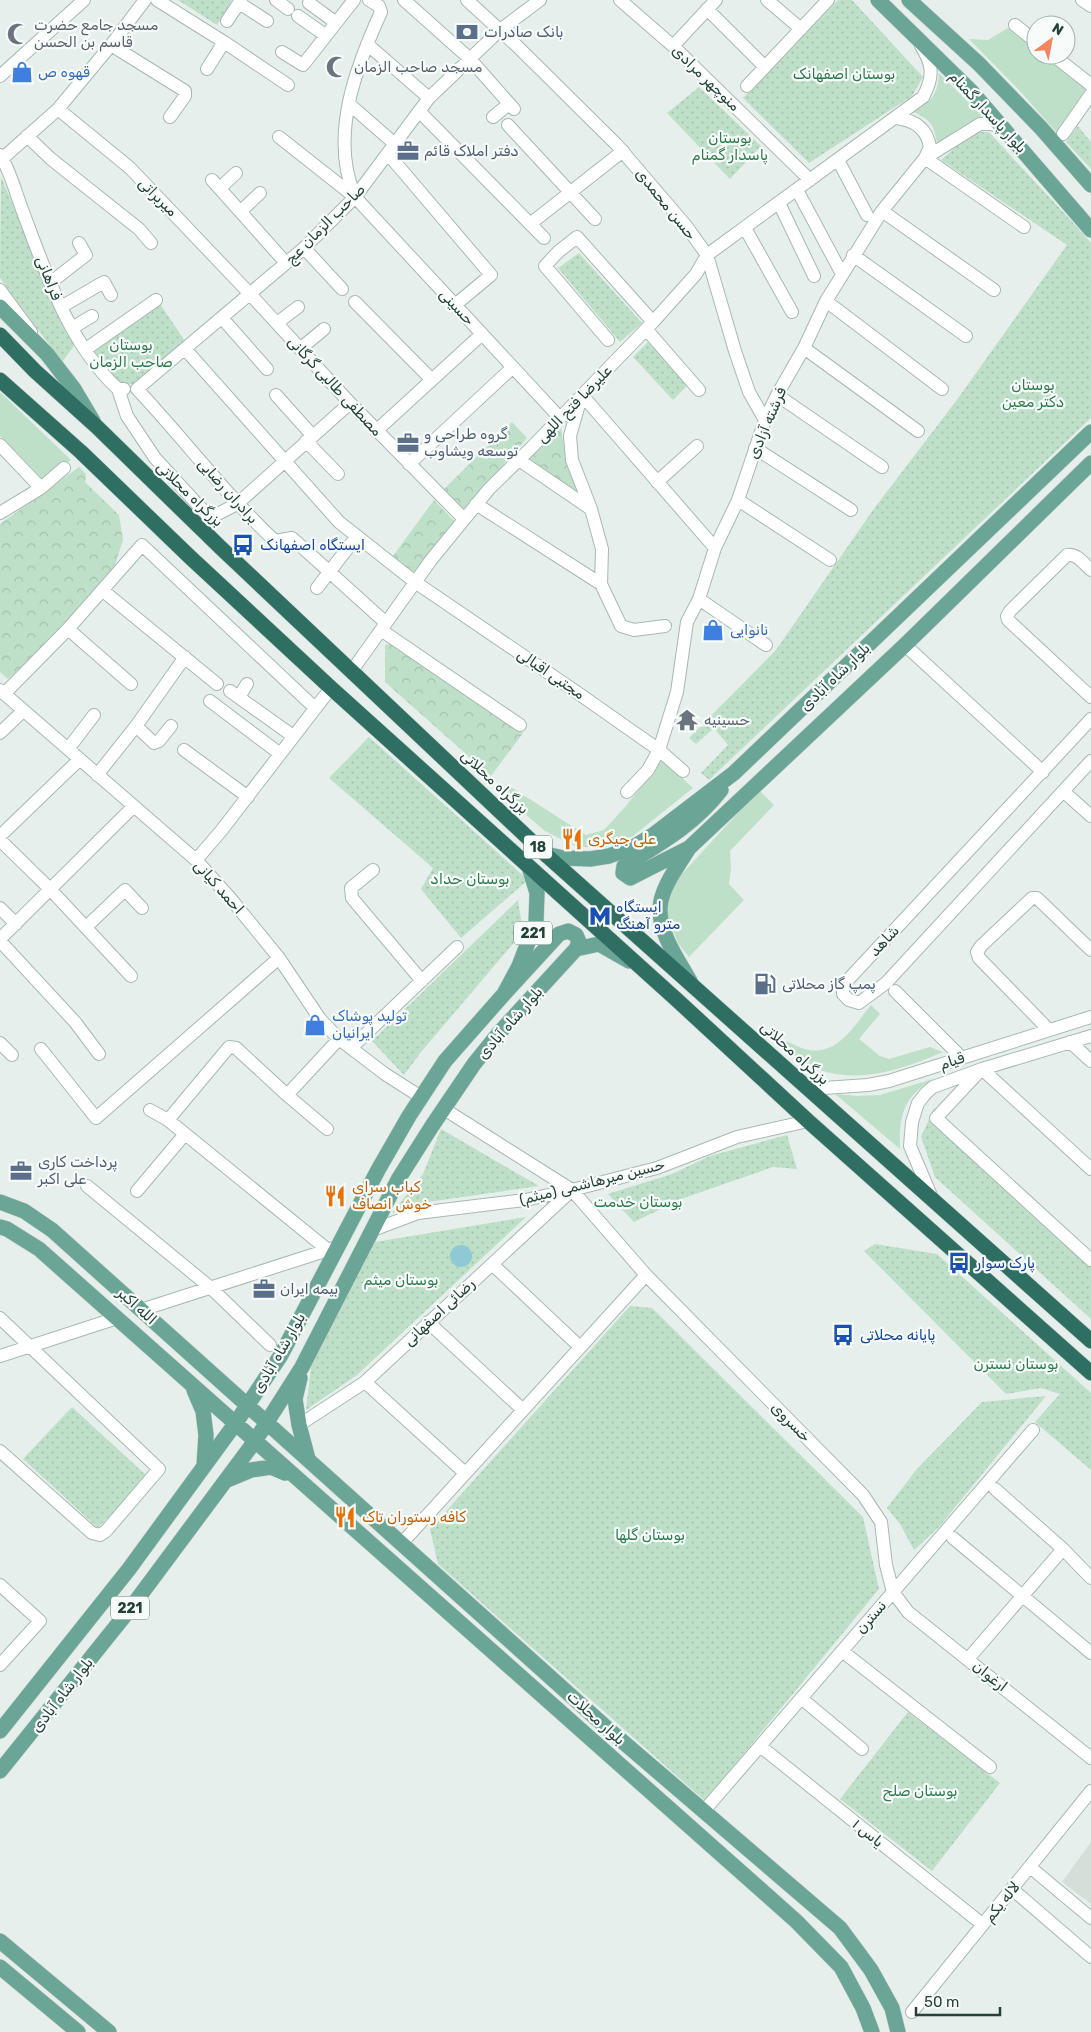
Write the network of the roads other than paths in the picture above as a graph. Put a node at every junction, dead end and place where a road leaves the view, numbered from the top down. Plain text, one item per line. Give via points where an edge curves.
1 (84, 0) edge
2 (145, 0) edge
3 (156, 0) edge
4 (276, 0) edge
5 (354, 0) edge
6 (369, 0) edge
7 (404, 0) edge
8 (467, 0) edge
9 (540, 0) edge
10 (620, 0) edge
11 (767, 0) edge
12 (828, 0) edge
13 (878, 0) edge
14 (909, 0) edge
15 (1082, 0) edge
16 (240, 2) edge
17 (310, 3) dead end
18 (712, 4) edge
19 (1091, 6) edge
20 (227, 20) dead end
21 (267, 22) dead end
22 (335, 22) junction
23 (1015, 25) dead end
24 (801, 29) junction
25 (500, 30) junction
26 (912, 33) junction
27 (1026, 34) edge
28 (326, 35) junction
29 (220, 39) junction
30 (367, 44) junction
31 (111, 45) junction
32 (673, 46) junction
33 (282, 52) dead end
34 (469, 58) junction
35 (1066, 65) edge
36 (765, 67) junction
37 (207, 69) dead end
38 (0, 76) edge
39 (288, 85) dead end
40 (1091, 85) edge
41 (747, 86) dead end
42 (1091, 94) edge
43 (429, 98) junction
44 (349, 104) junction
45 (58, 109) junction
46 (419, 111) junction
47 (170, 117) dead end
48 (493, 117) dead end
49 (896, 118) junction
50 (508, 124) dead end
51 (1004, 128) junction
52 (1063, 134) dead end
53 (27, 136) junction
54 (278, 137) dead end
55 (391, 149) junction
56 (623, 151) junction
57 (1, 157) edge
58 (925, 158) junction
59 (838, 160) junction
60 (236, 173) dead end
61 (810, 180) junction
62 (1091, 185) edge
63 (797, 190) junction
64 (571, 192) junction
65 (260, 193) dead end
66 (355, 197) junction
67 (778, 203) junction
68 (242, 211) junction
69 (882, 211) junction
70 (867, 215) dead end
71 (595, 219) dead end
72 (530, 224) junction
73 (1024, 226) dead end
74 (745, 228) junction
75 (1091, 230) edge
76 (544, 238) dead end
77 (79, 243) dead end
78 (151, 243) dead end
79 (304, 248) junction
80 (707, 255) junction
81 (854, 255) junction
82 (286, 263) junction
83 (842, 274) junction
84 (814, 276) dead end
85 (50, 284) junction
86 (342, 289) dead end
87 (0, 290) edge
88 (994, 290) dead end
89 (250, 294) junction
90 (111, 295) dead end
91 (156, 300) dead end
92 (826, 301) junction
93 (355, 302) dead end
94 (455, 305) junction
95 (0, 307) edge
96 (61, 307) junction
97 (298, 307) dead end
98 (792, 312) dead end
99 (92, 316) dead end
100 (222, 318) junction
101 (277, 323) junction
102 (650, 326) junction
103 (72, 328) junction
104 (324, 329) dead end
105 (482, 334) junction
106 (0, 335) edge
107 (966, 336) dead end
108 (608, 340) dead end
109 (804, 348) junction
110 (86, 349) junction
111 (185, 349) junction
112 (300, 349) junction
113 (47, 354) junction
114 (513, 367) junction
115 (267, 369) dead end
116 (432, 380) junction
117 (3, 384) edge
118 (118, 389) junction
119 (137, 389) junction
120 (942, 389) dead end
121 (700, 390) dead end
122 (276, 395) dead end
123 (582, 395) junction
124 (777, 395) junction
125 (350, 403) junction
126 (560, 418) junction
127 (765, 420) junction
128 (97, 427) junction
129 (376, 431) junction
130 (918, 431) dead end
131 (1091, 432) edge
132 (309, 438) junction
133 (0, 445) edge
134 (697, 446) dead end
135 (755, 448) junction
136 (519, 460) junction
137 (285, 461) junction
138 (1091, 463) edge
139 (410, 464) junction
140 (882, 467) dead end
141 (64, 468) dead end
142 (338, 474) dead end
143 (657, 482) junction
144 (41, 488) junction
145 (738, 500) junction
146 (237, 504) junction
147 (476, 504) junction
148 (2, 509) edge
149 (591, 509) junction
150 (851, 510) dead end
151 (464, 519) junction
152 (357, 536) junction
153 (715, 548) junction
154 (830, 560) dead end
155 (1091, 570) edge
156 (329, 572) junction
157 (415, 582) junction
158 (601, 584) junction
159 (317, 588) dead end
160 (102, 590) junction
161 (699, 599) junction
162 (383, 626) junction
163 (665, 626) dead end
164 (68, 629) junction
165 (766, 645) dead end
166 (905, 645) junction
167 (185, 657) junction
168 (351, 672) junction
169 (131, 684) dead end
170 (217, 684) dead end
171 (247, 684) dead end
172 (331, 688) junction
173 (2, 692) edge
174 (1091, 697) edge
175 (210, 701) dead end
176 (316, 708) junction
177 (23, 712) junction
178 (94, 715) dead end
179 (1091, 719) edge
180 (520, 725) dead end
181 (136, 726) junction
182 (171, 726) dead end
183 (0, 733) edge
184 (293, 736) junction
185 (68, 749) junction
186 (184, 750) dead end
187 (659, 750) junction
188 (279, 753) junction
189 (80, 759) junction
190 (1091, 761) edge
191 (683, 771) dead end
192 (734, 772) junction
193 (1043, 772) junction
194 (97, 775) junction
195 (1064, 791) junction
196 (627, 792) dead end
197 (248, 797) junction
198 (133, 807) junction
199 (1091, 816) edge
200 (0, 838) edge
201 (689, 848) junction
202 (545, 854) junction
203 (196, 860) junction
204 (529, 867) junction
205 (373, 870) dead end
206 (50, 888) junction
207 (0, 908) edge
208 (142, 908) dead end
209 (16, 924) junction
210 (86, 927) junction
211 (0, 940) edge
212 (457, 947) dead end
213 (576, 949) junction
214 (1091, 950) edge
215 (278, 958) junction
216 (640, 967) junction
217 (132, 976) dead end
218 (422, 981) junction
219 (692, 984) junction
220 (895, 991) dead end
221 (504, 994) junction
222 (1091, 1017) edge
223 (1049, 1030) junction
224 (1091, 1036) edge
225 (339, 1039) junction
226 (1070, 1042) junction
227 (0, 1043) edge
228 (351, 1048) junction
229 (41, 1049) dead end
230 (99, 1054) dead end
231 (12, 1055) dead end
232 (956, 1060) junction
233 (1091, 1061) edge
234 (982, 1069) junction
235 (955, 1079) junction
236 (809, 1088) junction
237 (287, 1096) junction
238 (421, 1097) junction
239 (444, 1109) junction
240 (150, 1110) dead end
241 (168, 1120) junction
242 (808, 1121) junction
243 (327, 1128) dead end
244 (185, 1134) junction
245 (1091, 1169) edge
246 (86, 1186) dead end
247 (572, 1190) junction
248 (137, 1191) dead end
249 (932, 1198) junction
250 (0, 1202) edge
251 (0, 1227) edge
252 (373, 1230) junction
253 (334, 1249) junction
254 (1091, 1260) edge
255 (492, 1264) junction
256 (646, 1275) junction
257 (211, 1288) junction
258 (142, 1310) junction
259 (0, 1318) edge
260 (117, 1318) junction
261 (428, 1322) junction
262 (1091, 1341) edge
263 (270, 1345) dead end
264 (30, 1346) junction
265 (580, 1347) junction
266 (0, 1356) edge
267 (302, 1367) junction
268 (1091, 1373) edge
269 (365, 1382) junction
270 (191, 1384) junction
271 (248, 1405) junction
272 (524, 1410) junction
273 (267, 1423) junction
274 (235, 1424) junction
275 (299, 1425) junction
276 (1033, 1430) dead end
277 (255, 1441) junction
278 (0, 1451) edge
279 (308, 1460) junction
280 (204, 1466) junction
281 (465, 1473) junction
282 (297, 1479) junction
283 (226, 1480) junction
284 (995, 1488) dead end
285 (953, 1538) dead end
286 (402, 1543) junction
287 (1063, 1549) junction
288 (1091, 1578) edge
289 (0, 1585) edge
290 (893, 1592) junction
291 (1023, 1596) junction
292 (842, 1651) junction
293 (1091, 1653) edge
294 (968, 1659) junction
295 (0, 1665) edge
296 (801, 1698) junction
297 (0, 1731) edge
298 (760, 1746) junction
299 (862, 1749) dead end
300 (1091, 1758) edge
301 (990, 1767) dead end
302 (0, 1771) edge
303 (1091, 1791) edge
304 (709, 1805) dead end
305 (1030, 1867) junction
306 (1012, 1889) junction
307 (1091, 1918) edge
308 (977, 1920) dead end
309 (0, 1941) edge
310 (1091, 1957) edge
311 (0, 1967) edge
312 (912, 2012) dead end
313 (78, 2032) edge
314 (109, 2032) edge
315 (872, 2032) edge
316 (898, 2032) edge

1 - 38 street
2 - 31 street
3 - 29 street
4 - 28 street
5 - 22 street
6 - 30 street via 381,9
7 - 34 street
8 - 25 street, حسن محمدی
9 - 25 street, صاحب الزمان عج
10 - 32 street, منوچهر مرادی
11 - 24 street
12 - 24 street
13 - 26 main road, بلوار پاسدار گمنام
14 - 62 main road, بلوار پاسدار گمنام via 979,64
15 - 19 street
16 - 20 street
16 - 21 street
17 - 22 street
18 - 32 street
18 - 36 street
22 - 28 street
23 - 27 street
24 - 36 street
25 - 34 street, صاحب الزمان عج
25 - 56 street, حسن محمدی
26 - 49 street via 928,57 930,85 923,97
26 - 51 main road, بلوار پاسدار گمنام
28 - 33 street via 303,65
29 - 37 street
29 - 39 street
30 - 43 street
30 - 44 street
31 - 45 street
31 - 47 street via 186,93
32 - 61 street, منوچهر مرادی
34 - 43 street, صاحب الزمان عج
34 - 48 street via 512,106
35 - 40 street
36 - 41 street
42 - 52 street
43 - 46 street, صاحب الزمان عج
44 - 55 street
44 - 66 street via 344,163
45 - 53 street
45 - 89 street, میربراتی via 130,168
46 - 55 street, صاحب الزمان عج
46 - 72 street
49 - 58 street via 915,123 924,130 930,146
49 - 59 street
50 - 64 street
51 - 58 street, فرشته آزادی via 980,124
51 - 75 main road, بلوار پاسدار گمنام
53 - 57 street
53 - 78 street via 139,229
54 - 66 street
55 - 66 street, صاحب الزمان عج
55 - 94 street via 491,275
56 - 64 street
56 - 80 street, حسن محمدی
57 - 85 street, فراهانی
58 - 69 street, فرشته آزادی
58 - 73 street
59 - 61 street
59 - 70 street
60 - 68 street via 216,184
61 - 63 street
63 - 67 street
63 - 83 street
64 - 71 street
64 - 72 street
65 - 68 street
66 - 79 street, صاحب الزمان عج
66 - 94 street, حسینی
67 - 74 street
67 - 84 street
68 - 82 street
69 - 81 street, فرشته آزادی
69 - 88 street
72 - 76 street
74 - 80 street
74 - 98 street
77 - 85 street via 86,255
79 - 82 street, صاحب الزمان عج
79 - 86 street
80 - 102 street, علیرضا فتح‌ اللهی via 696,274
80 - 127 street, حسن محمدی via 749,392
81 - 83 street, فرشته آزادی
81 - 107 street
82 - 89 street, صاحب الزمان عج
83 - 92 street, فرشته آزادی
85 - 96 street, فراهانی
87 - 113 street
89 - 100 street, صاحب الزمان عج
89 - 101 street, مصطفی طالبی گرگانی
90 - 96 street via 104,282
91 - 110 street
92 - 109 street, فرشته آزادی
92 - 120 street
93 - 116 street
94 - 105 street, حسینی
95 - 113 main road
96 - 103 street, فراهانی
97 - 101 street
99 - 103 street
100 - 111 street, صاحب الزمان عج
100 - 115 street
101 - 112 street, مصطفی طالبی گرگانی
102 - 108 street via 577,237 545,266
102 - 121 street
102 - 123 street, علیرضا فتح‌ اللهی
103 - 110 street, فراهانی
104 - 112 street
105 - 114 street, حسینی
105 - 116 street
106 - 128 highway, بزرگراه محلاتی / 18
109 - 124 street, فرشته آزادی
109 - 130 street
110 - 118 street, فراهانی via 104,376
111 - 119 street, صاحب الزمان عج
111 - 137 street, مجتبی اقبالی
112 - 125 street, مصطفی طالبی گرگانی
113 - 128 main road
114 - 126 street, حسینی
114 - 139 street
116 - 129 street
117 - 172 highway, 18 via 81,452
118 - 119 street
118 - 146 street, فراهانی via 127,416 155,458 210,518
119 - 146 street, برادران رضایی
122 - 132 street
123 - 126 street, علیرضا فتح‌ اللهی
123 - 143 street
123 - 149 street via 570,436 572,460
124 - 127 street, فرشته آزادی
124 - 140 street
125 - 129 street, مصطفی طالبی گرگانی
125 - 132 street
126 - 136 street, علیرضا فتح‌ اللهی
127 - 135 street, فرشته آزادی
128 - 168 highway, بزرگراه محلاتی / 18
129 - 139 street, مصطفی طالبی گرگانی
131 - 192 main road, بلوار شاه آبادی
132 - 137 street
132 - 142 street
133 - 144 street
134 - 143 street
135 - 145 street, فرشته آزادی
135 - 150 street
136 - 147 street, علیرضا فتح‌ اللهی
136 - 149 street
137 - 146 street
137 - 152 street, مجتبی اقبالی via 339,522
138 - 166 main road, بلوار شاه آبادی
139 - 151 street, مصطفی طالبی گرگانی
141 - 144 street
143 - 153 street
144 - 148 street
145 - 153 street, فرشته آزادی
145 - 154 street
146 - 156 street, برادران رضایی via 275,541 292,538
147 - 151 street, علیرضا فتح‌ اللهی
147 - 158 street
149 - 158 street via 602,549
151 - 157 street, علیرضا فتح‌ اللهی
152 - 156 street
152 - 157 street, مجتبی اقبالی
153 - 161 street, فرشته آزادی
155 - 174 street via 1072,554 1067,555 1008,616 1008,620
156 - 159 street
156 - 162 street
157 - 162 street, علیرضا فتح‌ اللهی
157 - 187 street, مجتبی اقبالی
158 - 163 street via 621,626 634,630
160 - 164 street
160 - 167 street
160 - 176 street via 142,545
161 - 165 street
161 - 187 street, فرشته آزادی via 687,622 677,692
162 - 168 street, علیرضا فتح‌ اللهی
162 - 180 street
164 - 169 street
164 - 173 street
166 - 193 street
166 - 201 main road, بلوار شاه آبادی
167 - 170 street
167 - 181 street
168 - 202 highway, بزرگراه محلاتی / 18
171 - 184 street via 235,694
172 - 176 street
172 - 204 highway, 18
173 - 177 street, احمد کیانی
175 - 188 street
176 - 184 street
177 - 183 street
177 - 185 street, احمد کیانی
178 - 185 street
179 - 193 street, شاهد
181 - 182 street via 154,743
181 - 194 street
184 - 188 street
185 - 189 street, احمد کیانی
186 - 197 street
187 - 191 street, مجتبی اقبالی
187 - 196 street, فرشته آزادی via 648,770
188 - 197 street
189 - 194 street, احمد کیانی
189 - 200 street
190 - 195 street, شاهد
192 - 201 main road via 708,807 680,831 624,866 623,873 630,878
192 - 202 main road, بلوار شاه آبادی via 636,846 590,859
193 - 195 street, شاهد via 846,982 842,989 849,1000 859,1003 886,983
194 - 198 street, احمد کیانی
195 - 199 street
197 - 203 street
198 - 203 street, احمد کیانی
198 - 206 street
200 - 206 street
201 - 219 main road, بلوار شاه آبادی via 665,890 660,908 664,930
202 - 219 highway, بزرگراه محلاتی / 18
203 - 215 street, احمد کیانی
204 - 216 highway, 18
204 - 221 main road, بلوار شاه آبادی / 221 via 537,893 536,922
205 - 218 street via 351,888 352,898
206 - 209 street
206 - 210 street
207 - 209 street
208 - 210 street via 125,890
209 - 211 street
210 - 217 street
211 - 230 street via 75,1022
212 - 218 street
213 - 216 main road via 598,944
213 - 221 main road, 221 via 579,942 576,935 568,931 559,934
213 - 239 main road, بلوار شاه آبادی / 221 via 474,1064
214 - 223 street via 1037,898 1032,898 977,952 979,958
215 - 225 street, احمد کیانی via 320,1019
215 - 229 street via 96,1118
216 - 242 highway, 18
218 - 228 street
219 - 236 highway, بزرگراه محلاتی / 18
220 - 232 street
221 - 238 main road, بلوار شاه آبادی / 221 via 445,1061
222 - 223 street, قیام
223 - 232 street, قیام
224 - 226 street, قیام
225 - 228 street, احمد کیانی
225 - 237 street
226 - 233 street
226 - 234 street, قیام
227 - 231 street
228 - 238 street, احمد کیانی
232 - 235 street via 949,1072
232 - 236 street, قیام via 889,1081
234 - 235 street, قیام
234 - 245 street
234 - 254 street via 936,1118
235 - 249 street, قیام via 926,1093 918,1103 912,1122 910,1146
236 - 249 highway, بزرگراه محلاتی / 18
237 - 241 street via 236,1048 229,1047
237 - 243 street
238 - 253 main road, بلوار شاه آبادی / 221
239 - 247 street, خسروی
239 - 252 main road, بلوار شاه آبادی / 221 via 399,1178
240 - 241 street
241 - 244 street
242 - 247 street, حسین میرهاشمی (میثم) via 737,1137 657,1168
242 - 268 highway, 18
244 - 248 street
244 - 253 street
246 - 257 street
247 - 252 street, حسین میرهاشمی (میثم) via 526,1200 418,1213
247 - 255 street, رضائی اصفهانی
247 - 256 street, خسروی
249 - 262 highway, بزرگراه محلاتی / 18
250 - 258 main road, الله اکبر via 24,1211 52,1230
251 - 260 main road, الله اکبر via 39,1249
252 - 267 main road, بلوار شاه آبادی / 221
253 - 257 street
253 - 271 main road, بلوار شاه آبادی / 221 via 281,1355
255 - 261 street, رضائی اصفهانی
255 - 265 street
256 - 265 street
256 - 290 street, خسروی via 863,1494 882,1522 886,1565
257 - 258 street
257 - 263 street
258 - 260 main road
258 - 271 main road, الله اکبر
259 - 264 street
260 - 264 street
260 - 270 main road, الله اکبر
261 - 269 street, رضائی اصفهانی
261 - 272 street
264 - 266 street
264 - 278 street via 159,1469 100,1535 92,1533
265 - 272 street
267 - 273 main road, بلوار شاه آبادی / 221
267 - 275 main road via 296,1399
269 - 275 street, رضائی اصفهانی
269 - 281 street
270 - 274 main road, الله اکبر
270 - 280 main road via 204,1411
271 - 273 main road, الله اکبر
271 - 274 main road, بلوار شاه آبادی / 221
272 - 281 street
273 - 277 main road, بلوار شاه آبادی / 221
273 - 279 main road, بلوار محلات
274 - 277 main road, الله اکبر
274 - 280 main road, بلوار شاه آبادی / 221
275 - 279 main road
276 - 290 street, نسترن
277 - 282 main road, بلوار محلات
277 - 283 main road, بلوار شاه آبادی / 221
279 - 286 main road, بلوار محلات
280 - 297 main road, بلوار شاه آبادی / 221 via 129,1569
281 - 286 street
282 - 283 main road via 271,1467
282 - 315 main road, بلوار محلات via 796,1921 841,1967 864,2008
283 - 302 main road, بلوار شاه آبادی / 221 via 130,1609
284 - 287 street
285 - 291 street
286 - 316 main road, بلوار محلات via 608,1729 840,1928 871,1970 892,2008
287 - 288 street
287 - 291 street
289 - 295 street via 40,1621
290 - 292 street, نسترن
290 - 294 street, ارغوان via 908,1612
291 - 293 street
291 - 294 street
292 - 296 street, نسترن
292 - 301 street
294 - 300 street, ارغوان
296 - 298 street, نسترن
296 - 299 street
298 - 304 street, نسترن
298 - 308 street, یاس ۱
303 - 305 street, لاله یکم
305 - 306 street, لاله یکم
305 - 307 street
306 - 310 street
306 - 312 street, لاله یکم
309 - 314 main road
311 - 313 main road

